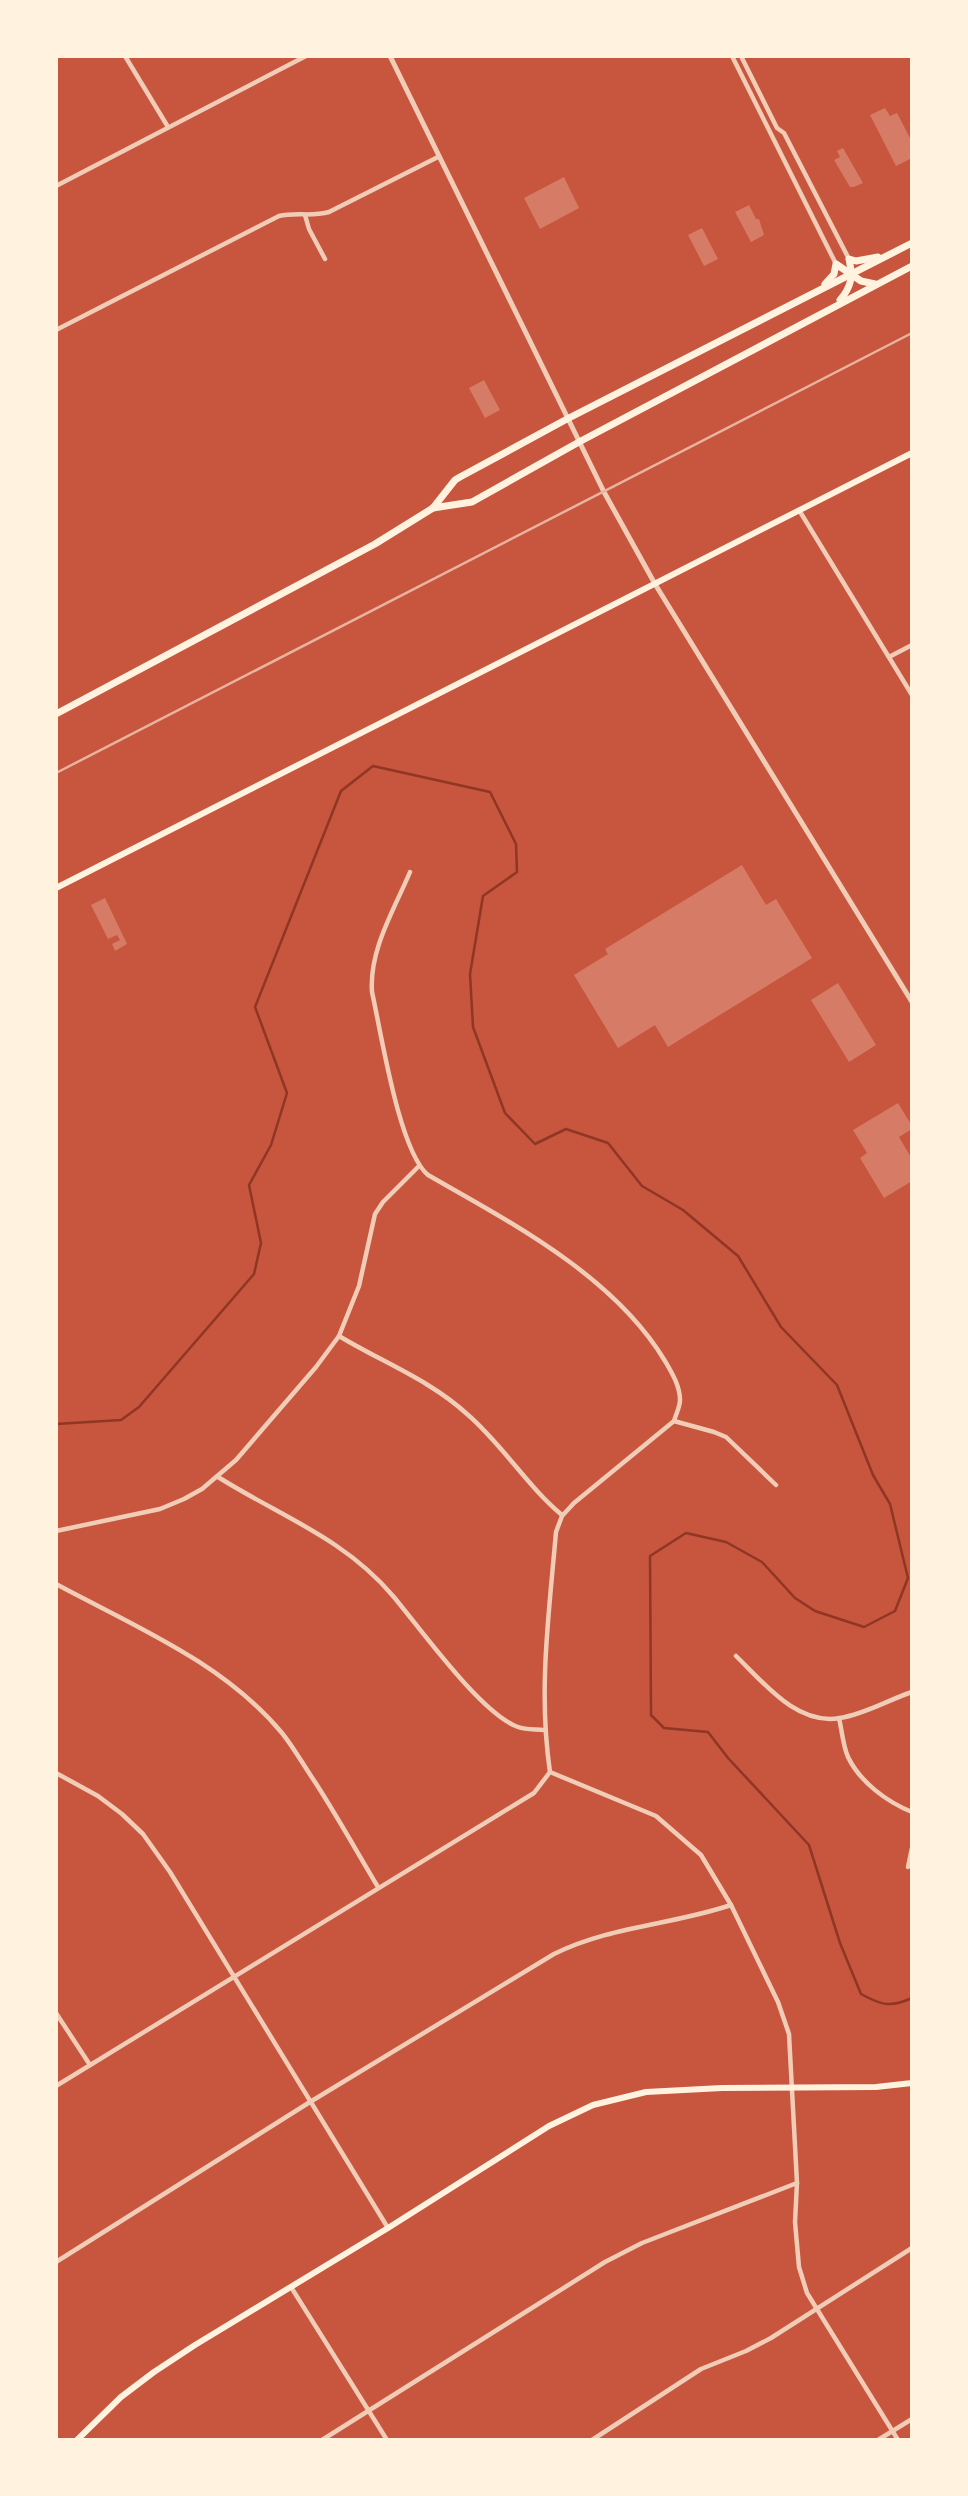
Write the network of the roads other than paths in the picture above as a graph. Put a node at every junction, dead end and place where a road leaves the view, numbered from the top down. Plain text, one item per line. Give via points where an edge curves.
1 (125, 56) edge
2 (306, 56) edge
3 (390, 56) edge
4 (732, 56) edge
5 (741, 56) edge
6 (168, 127) junction
7 (438, 157) junction
8 (56, 186) edge
9 (305, 215) junction
10 (912, 243) edge
11 (889, 255) junction
12 (849, 258) junction
13 (325, 259) dead end
14 (836, 264) junction
15 (912, 266) edge
16 (851, 275) junction
17 (876, 284) junction
18 (817, 291) junction
19 (838, 304) junction
20 (56, 330) edge
21 (567, 419) junction
22 (579, 442) junction
23 (912, 453) edge
24 (433, 508) junction
25 (799, 510) junction
26 (655, 584) junction
27 (912, 645) edge
28 (889, 657) junction
29 (912, 695) edge
30 (56, 714) edge
31 (410, 872) dead end
32 (56, 888) edge
33 (912, 1002) edge
34 (418, 1167) junction
35 (339, 1336) junction
36 (674, 1421) junction
37 (218, 1477) junction
38 (776, 1485) dead end
39 (562, 1516) junction
40 (56, 1531) edge
41 (56, 1584) edge
42 (736, 1656) dead end
43 (912, 1692) edge
44 (839, 1718) junction
45 (544, 1730) junction
46 (550, 1772) junction
47 (56, 1773) edge
48 (912, 1812) edge
49 (912, 1848) edge
50 (908, 1867) dead end
51 (378, 1887) junction
52 (731, 1905) junction
53 (234, 1978) junction
54 (56, 2013) edge
55 (90, 2065) junction
56 (912, 2083) edge
57 (56, 2086) edge
58 (792, 2088) junction
59 (310, 2102) junction
60 (797, 2183) junction
61 (388, 2228) junction
62 (912, 2248) edge
63 (56, 2262) edge
64 (291, 2287) junction
65 (816, 2307) junction
66 (368, 2411) junction
67 (912, 2419) edge
68 (893, 2431) junction
69 (77, 2440) edge
70 (322, 2440) edge
71 (387, 2440) edge
72 (592, 2440) edge
73 (878, 2440) edge
74 (898, 2440) edge

1 - 6 street
2 - 6 street
3 - 7 street
4 - 14 street
5 - 12 street
6 - 8 street
7 - 9 street via 329,212
7 - 21 street
9 - 13 street
9 - 20 street via 279,216
10 - 11 main road
11 - 12 main road
11 - 16 main road
12 - 16 main road
14 - 16 main road
14 - 18 main road via 834,274
15 - 17 main road
16 - 17 main road
16 - 18 main road
16 - 19 main road
17 - 19 main road
18 - 21 main road
19 - 22 main road
21 - 22 street
21 - 24 main road via 456,480
22 - 24 main road via 472,502
22 - 26 street
23 - 25 main road
24 - 30 main road via 309,582
25 - 26 main road
25 - 28 street
26 - 32 main road
26 - 33 street
27 - 28 street
28 - 29 street
31 - 34 street via 370,973 399,1114
34 - 35 street via 375,1214 359,1286
34 - 36 street via 554,1251 636,1320 679,1387
35 - 37 street
35 - 39 street via 455,1403
36 - 38 street via 726,1437
36 - 39 street
37 - 40 street via 160,1509
37 - 45 street via 306,1525 363,1566 482,1702 519,1727
39 - 45 street via 556,1532 545,1644
41 - 51 street via 201,1662 259,1710 297,1755
42 - 44 street via 795,1709 819,1719
43 - 44 street
44 - 48 street via 848,1758 868,1784
45 - 46 street
46 - 51 street via 534,1793
46 - 52 street via 656,1816 701,1855
47 - 53 street via 98,1796 143,1834
49 - 50 street
51 - 53 street
52 - 58 street via 789,2034
52 - 59 street via 578,1942
53 - 55 street
53 - 59 street
54 - 55 street
55 - 57 street
56 - 58 main road
58 - 60 street
58 - 61 main road via 646,2092 593,2105 549,2126
59 - 61 street
59 - 63 street
60 - 65 street via 799,2267
60 - 66 street via 605,2262
61 - 64 main road
62 - 65 street
64 - 66 street
64 - 69 main road via 154,2372
65 - 68 street
65 - 72 street via 771,2338 701,2369
66 - 70 street
66 - 71 street
67 - 68 street
68 - 73 street
68 - 74 street

